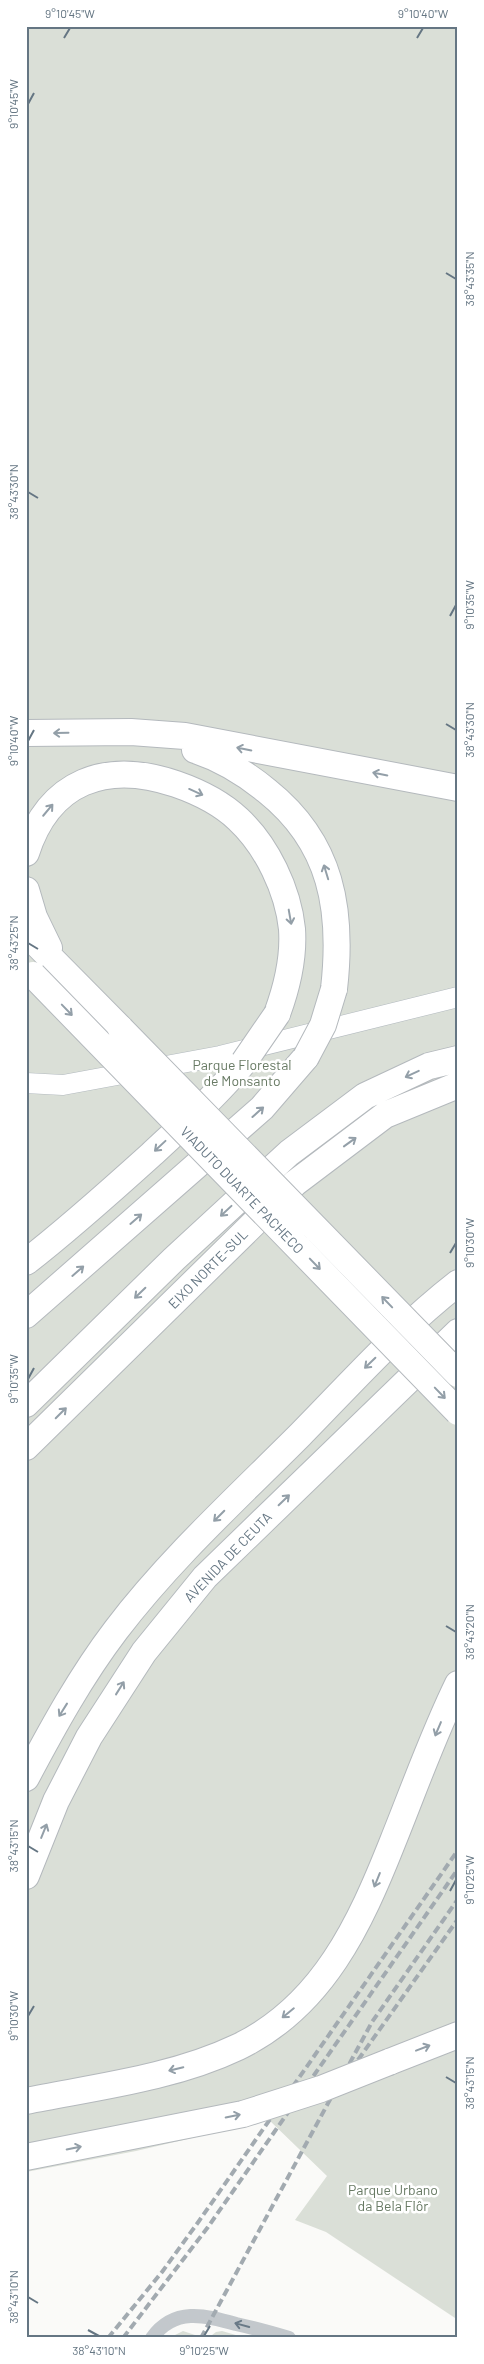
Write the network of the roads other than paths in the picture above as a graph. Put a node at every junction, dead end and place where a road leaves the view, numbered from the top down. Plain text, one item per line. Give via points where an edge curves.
1 (96, 732) junction
2 (26, 734) edge
3 (458, 788) edge
4 (26, 853) edge
5 (26, 890) edge
6 (26, 933) edge
7 (30, 971) edge
8 (65, 971) junction
9 (458, 997) edge
10 (458, 1058) edge
11 (26, 1083) edge
12 (458, 1085) edge
13 (26, 1262) edge
14 (458, 1283) edge
15 (56, 1290) junction
16 (26, 1306) edge
17 (26, 1315) edge
18 (458, 1332) edge
19 (458, 1374) edge
20 (26, 1404) edge
21 (458, 1412) edge
22 (26, 1447) edge
23 (458, 1684) edge
24 (26, 1778) edge
25 (26, 1790) edge
26 (56, 1801) junction
27 (26, 1876) edge
28 (458, 2035) edge
29 (26, 2100) edge
30 (26, 2157) edge
31 (152, 2338) edge
32 (289, 2338) edge

1 -> 2 highway
3 -> 1 highway via 185,736
15 -> 1 highway, bridge via 262,1108 306,1057 323,1025 334,989 337,963 337,921 327,872 309,835 293,814 255,782 213,756 165,742
4 -> 13 highway, bridge via 38,824 56,801 74,786 97,777 118,773 145,775 193,790 217,802 256,840 282,886 292,952 276,1014 244,1062 221,1089 77,1221
5 - 8 highway via 34,917
6 - 8 highway, VIADUTO DUARTE PACHECO
7 -> 21 highway, VIADUTO DUARTE PACHECO, bridge
19 -> 8 highway, VIADUTO DUARTE PACHECO, bridge
9 - 11 main road via 220,1056 63,1085
10 -> 20 highway, EIXO NORTE-SUL via 429,1066 365,1096 289,1153 174,1259
22 -> 12 highway, EIXO NORTE-SUL via 302,1177 386,1115
14 -> 24 highway via 430,1305 364,1369 182,1554 116,1629 54,1725
15 - 16 highway
15 - 17 highway
26 -> 18 highway, AVENIDA DE CEUTA via 89,1736 126,1679 205,1577
23 -> 29 highway via 372,1893 348,1942 314,1990 262,2033 222,2054 181,2068
25 - 26 highway
27 -> 26 highway, AVENIDA DE CEUTA
30 -> 28 highway, bridge via 243,2114 312,2092
32 -> 31 street via 198,2315 170,2321

